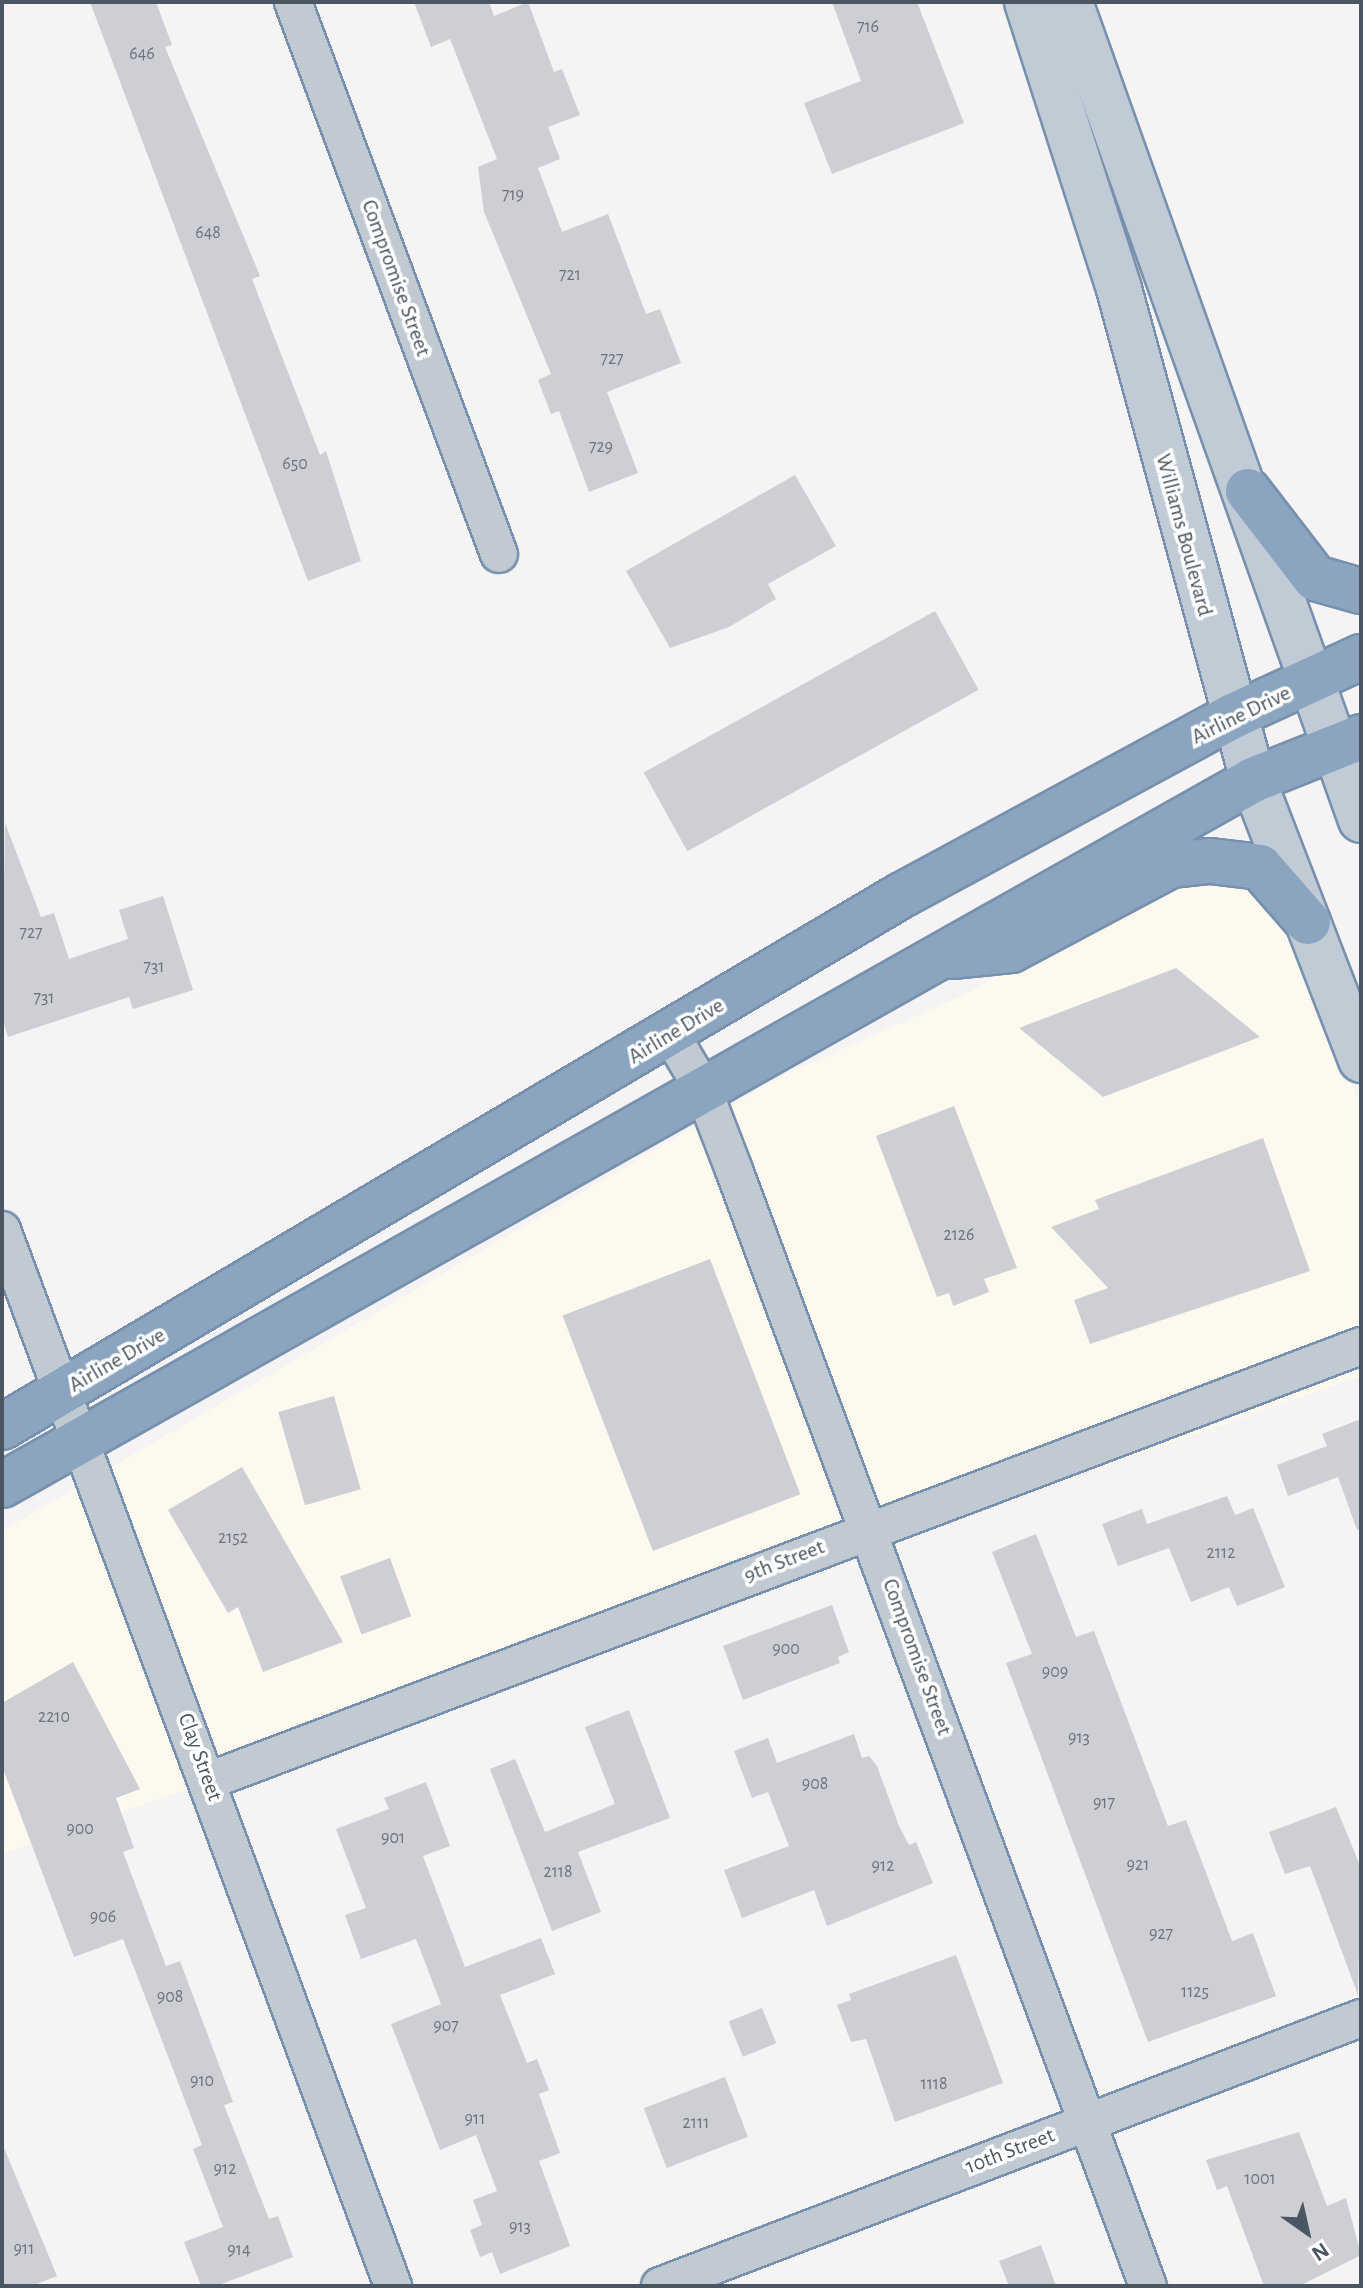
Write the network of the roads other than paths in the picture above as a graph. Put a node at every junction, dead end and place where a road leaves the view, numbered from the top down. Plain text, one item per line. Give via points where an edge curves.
1 (293, 2) edge
2 (1027, 2) edge
3 (1070, 2) edge
4 (1248, 491) junction
5 (499, 554) dead end
6 (1361, 591) edge
7 (1361, 657) edge
8 (1315, 681) junction
9 (1233, 716) junction
10 (1348, 744) edge
11 (1253, 780) junction
12 (1361, 820) edge
13 (1308, 922) junction
14 (933, 958) junction
15 (671, 1035) junction
16 (1361, 1060) edge
17 (702, 1087) junction
18 (2, 1230) edge
19 (1361, 1346) edge
20 (63, 1392) junction
21 (2, 1427) edge
22 (84, 1437) junction
23 (2, 1485) edge
24 (870, 1529) junction
25 (208, 1781) junction
26 (1361, 2018) edge
27 (1086, 2121) junction
28 (393, 2286) edge
29 (660, 2286) edge
30 (1148, 2286) edge

1 - 5 street, Compromise Street
2 - 9 main road, Williams Boulevard via 1119,289
3 - 4 main road
4 - 6 highway via 1315,578
4 - 8 main road
7 - 8 highway, Airline Drive
8 - 9 highway, Airline Drive
8 - 10 main road
9 - 11 main road, Williams Boulevard
9 - 15 highway, Airline Drive via 902,895
10 - 11 highway
10 - 12 main road
11 - 13 main road, Williams Boulevard
11 - 14 highway
13 - 14 highway via 1260,867 1210,861 1171,865 1011,950
13 - 16 main road, Williams Boulevard
14 - 17 highway
15 - 17 street, Compromise Street
15 - 20 highway, Airline Drive
17 - 22 highway
17 - 24 street, Compromise Street
18 - 20 street, Clay Street
19 - 24 street, 9th Street
20 - 21 highway, Airline Drive
20 - 22 street, Clay Street
22 - 23 highway
22 - 25 street, Clay Street
24 - 25 street, 9th Street
24 - 27 street, Compromise Street
25 - 28 street, Clay Street
26 - 27 street, 10th Street
27 - 29 street, 10th Street
27 - 30 street, Compromise Street

